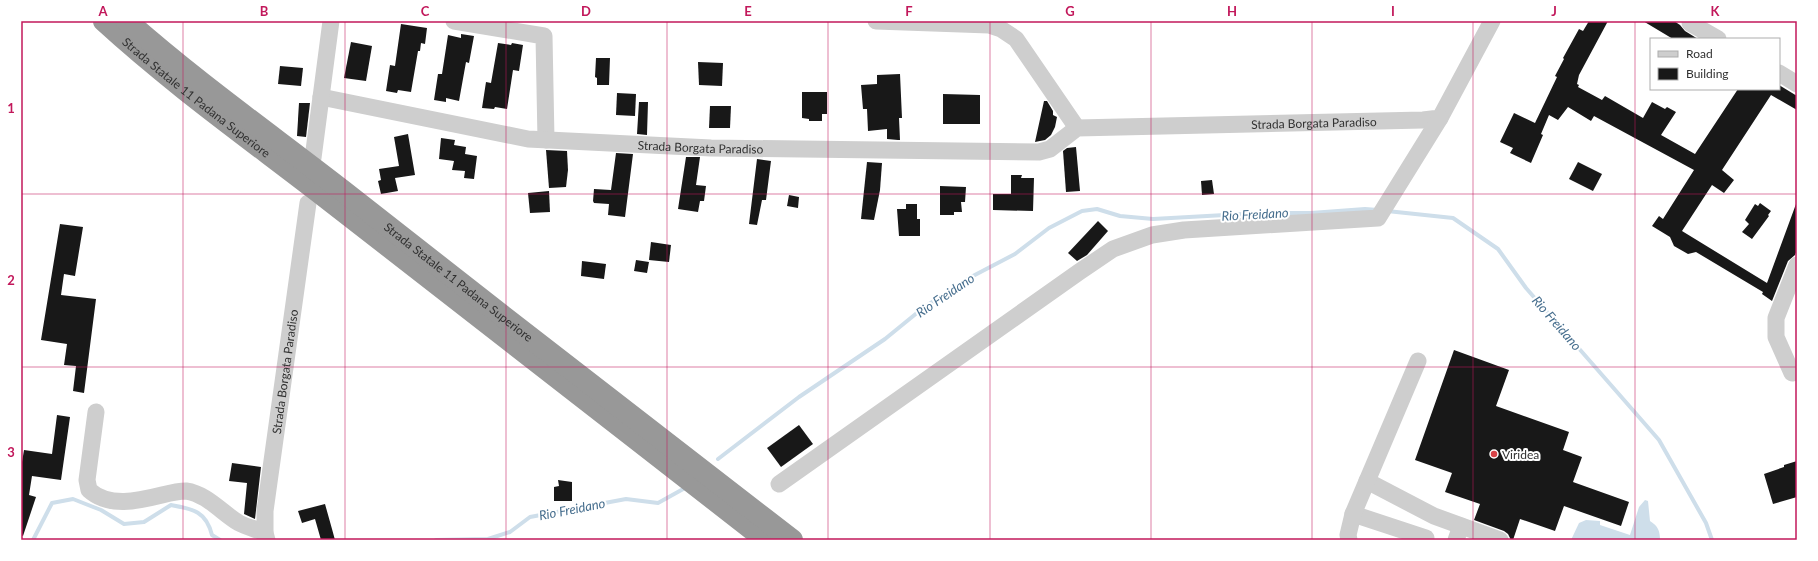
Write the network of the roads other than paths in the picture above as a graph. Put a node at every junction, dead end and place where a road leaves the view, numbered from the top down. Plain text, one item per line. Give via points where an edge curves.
1 (104, 21) edge
2 (127, 21) edge
3 (331, 21) edge
4 (454, 21) edge
5 (876, 21) edge
6 (1492, 21) edge
7 (1689, 22) edge
8 (1716, 38) edge
9 (1780, 74) edge
10 (1797, 84) edge
11 (321, 97) junction
12 (1440, 118) junction
13 (1077, 128) junction
14 (546, 140) junction
15 (313, 158) dead end
16 (308, 203) dead end
17 (1797, 265) edge
18 (1418, 361) dead end
19 (1797, 371) edge
20 (96, 412) dead end
21 (1367, 481) junction
22 (779, 484) dead end
23 (1353, 514) junction
24 (1434, 516) junction
25 (1458, 533) edge
26 (266, 536) edge
27 (1426, 539) edge
28 (1496, 539) edge
29 (766, 540) edge
30 (792, 540) edge
31 (1350, 540) edge

1 - 29 highway, Strada Statale 11 Padana Superiore via 134,49 250,141
2 - 30 highway, Strada Statale 11 Padana Superiore via 257,127 338,187
3 - 11 street
4 - 14 street via 544,36
5 - 13 street via 989,25 1001,29 1016,39
6 - 12 street
7 - 8 street
9 - 10 street
11 - 14 street, Strada Borgata Paradiso via 528,139
11 - 15 street
12 - 13 street, Strada Borgata Paradiso
12 - 22 street via 1378,218 1184,230 1152,235 1114,249
13 - 14 street, Strada Borgata Paradiso via 1050,149 1039,152 711,148
16 - 26 street, Strada Borgata Paradiso via 265,511
17 - 19 street via 1776,318 1776,337 1792,373
18 - 21 street
20 - 26 street via 87,480 89,490 96,496 112,501 129,502 179,491 199,494 240,523
21 - 23 street
21 - 24 street
23 - 27 street
23 - 31 street via 1348,535
24 - 25 street
24 - 27 street
25 - 28 street

